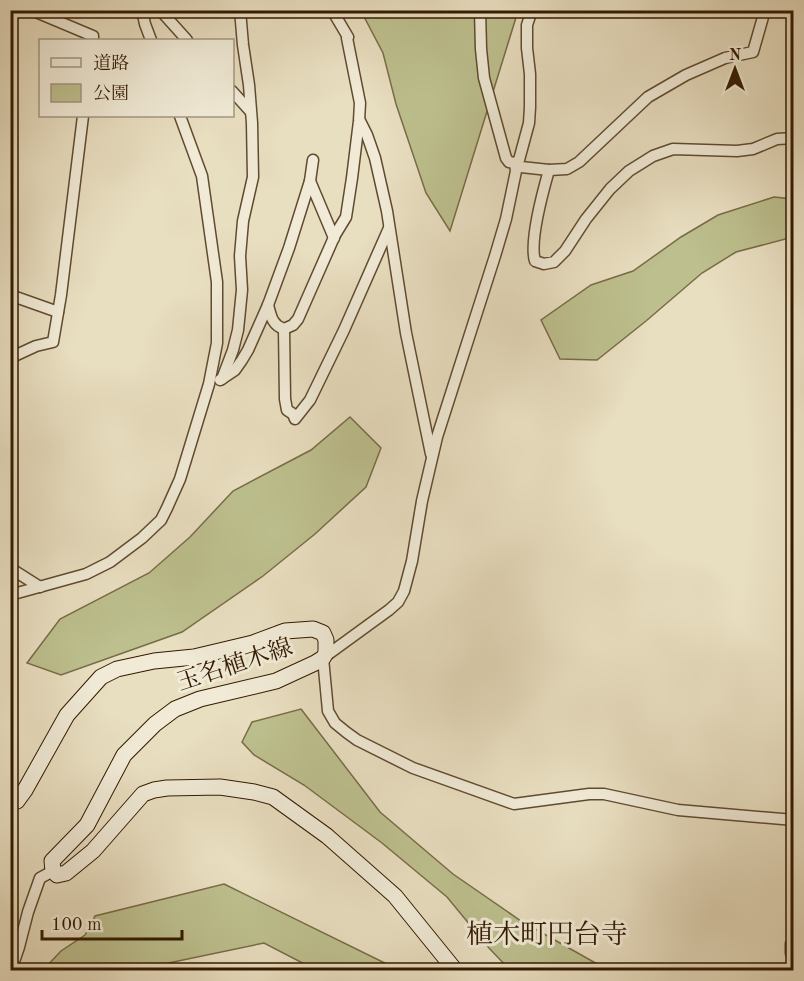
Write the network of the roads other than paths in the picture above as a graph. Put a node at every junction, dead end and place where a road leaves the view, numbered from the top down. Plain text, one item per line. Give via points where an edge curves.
1 (31, 10) edge
2 (142, 10) edge
3 (160, 10) edge
4 (240, 10) edge
5 (332, 10) edge
6 (480, 10) edge
7 (532, 10) edge
8 (765, 10) edge
9 (93, 39) edge
10 (151, 39) edge
11 (186, 39) edge
12 (234, 93) edge
13 (250, 111) junction
14 (83, 117) edge
15 (180, 117) edge
16 (360, 121) junction
17 (794, 138) edge
18 (314, 160) dead end
19 (515, 163) junction
20 (549, 170) junction
21 (310, 181) junction
22 (389, 228) junction
23 (334, 238) junction
24 (10, 295) edge
25 (268, 305) junction
26 (58, 312) junction
27 (284, 329) junction
28 (10, 358) edge
29 (222, 379) junction
30 (209, 384) junction
31 (432, 458) junction
32 (10, 568) edge
33 (40, 587) junction
34 (10, 595) edge
35 (323, 658) junction
36 (10, 804) edge
37 (794, 820) edge
38 (53, 871) junction
39 (794, 941) edge
40 (794, 957) edge
41 (11, 970) edge
42 (455, 970) edge

1 - 9 street
2 - 10 street
3 - 11 street
4 - 13 street
5 - 16 street via 348,37
6 - 19 street via 484,78 506,158
7 - 19 street via 527,25 531,107 519,160
8 - 20 street via 753,52 725,58 686,75 648,97 579,162 567,169
12 - 13 street
13 - 29 street via 253,177 243,221 238,330
14 - 26 street
15 - 30 street via 202,176 217,282 217,344
16 - 22 street via 375,158
16 - 23 street via 345,217
17 - 20 street via 777,139 737,152 673,149 653,156 610,189 565,251 554,262 544,264 533,256 535,228
18 - 21 street
19 - 20 street
19 - 31 street via 506,219
21 - 23 street
21 - 25 street
22 - 27 street via 310,400 295,419 287,410 285,399
22 - 31 street
23 - 27 street via 298,319
24 - 26 street
25 - 27 street via 272,321
25 - 29 street via 242,360
26 - 28 street via 53,342
29 - 30 street
30 - 33 street via 180,479 161,520 110,562 86,574
31 - 35 street via 404,591 389,610
32 - 33 street
33 - 34 street
35 - 36 main road, 玉名植木線 via 326,640 323,633 313,629 285,631 194,657 117,669 101,677 67,715 25,790
35 - 37 street via 328,711 346,732 412,768 514,804 604,794 678,810
35 - 38 main road, 玉名植木線 via 276,681 200,699 175,709 155,724 124,755 87,825 52,861
38 - 41 street via 40,878
38 - 42 main road via 66,873 93,851 143,795 154,790 220,787 254,792 273,797 355,859 395,896
39 - 40 street via 790,953

